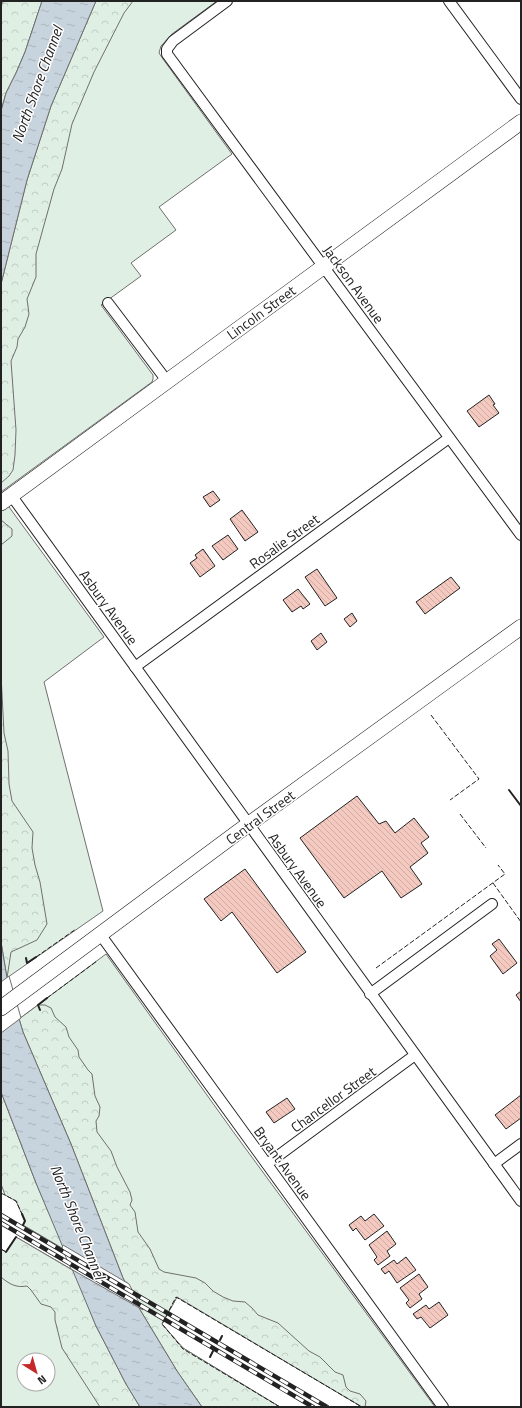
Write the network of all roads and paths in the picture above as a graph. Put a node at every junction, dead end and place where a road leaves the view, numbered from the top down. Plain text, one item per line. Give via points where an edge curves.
1 (227, 1) edge
2 (448, 1) edge
3 (521, 99) edge
4 (521, 122) edge
5 (324, 266) junction
6 (108, 302) dead end
7 (167, 381) junction
8 (449, 438) junction
9 (6, 499) edge
10 (521, 535) edge
11 (521, 627) edge
12 (135, 667) junction
13 (249, 825) junction
14 (492, 904) dead end
15 (100, 934) junction
16 (370, 994) junction
17 (1, 1008) edge
18 (415, 1055) junction
19 (521, 1144) edge
20 (267, 1164) junction
21 (494, 1164) junction
22 (521, 1201) edge
23 (443, 1407) edge

1 - 5 street, Jackson Avenue via 173,41 167,49 167,54
2 - 3 street
4 - 5 main road, Lincoln Street
5 - 7 main road, Lincoln Street
5 - 8 street, Jackson Avenue
6 - 7 street
7 - 9 main road, Lincoln Street
8 - 10 street, Jackson Avenue
8 - 12 street, Rosalie Street
9 - 12 street, Asbury Avenue
11 - 13 main road, Central Street
12 - 13 street, Asbury Avenue
13 - 15 main road, Central Street
13 - 16 street, Asbury Avenue
14 - 16 street
15 - 17 main road, Central Street
15 - 20 street, Bryant Avenue
16 - 18 street, Asbury Avenue
18 - 20 street, Chancellor Street
18 - 21 street, Asbury Avenue
19 - 21 street
20 - 23 street, Bryant Avenue
21 - 22 street, Asbury Avenue

